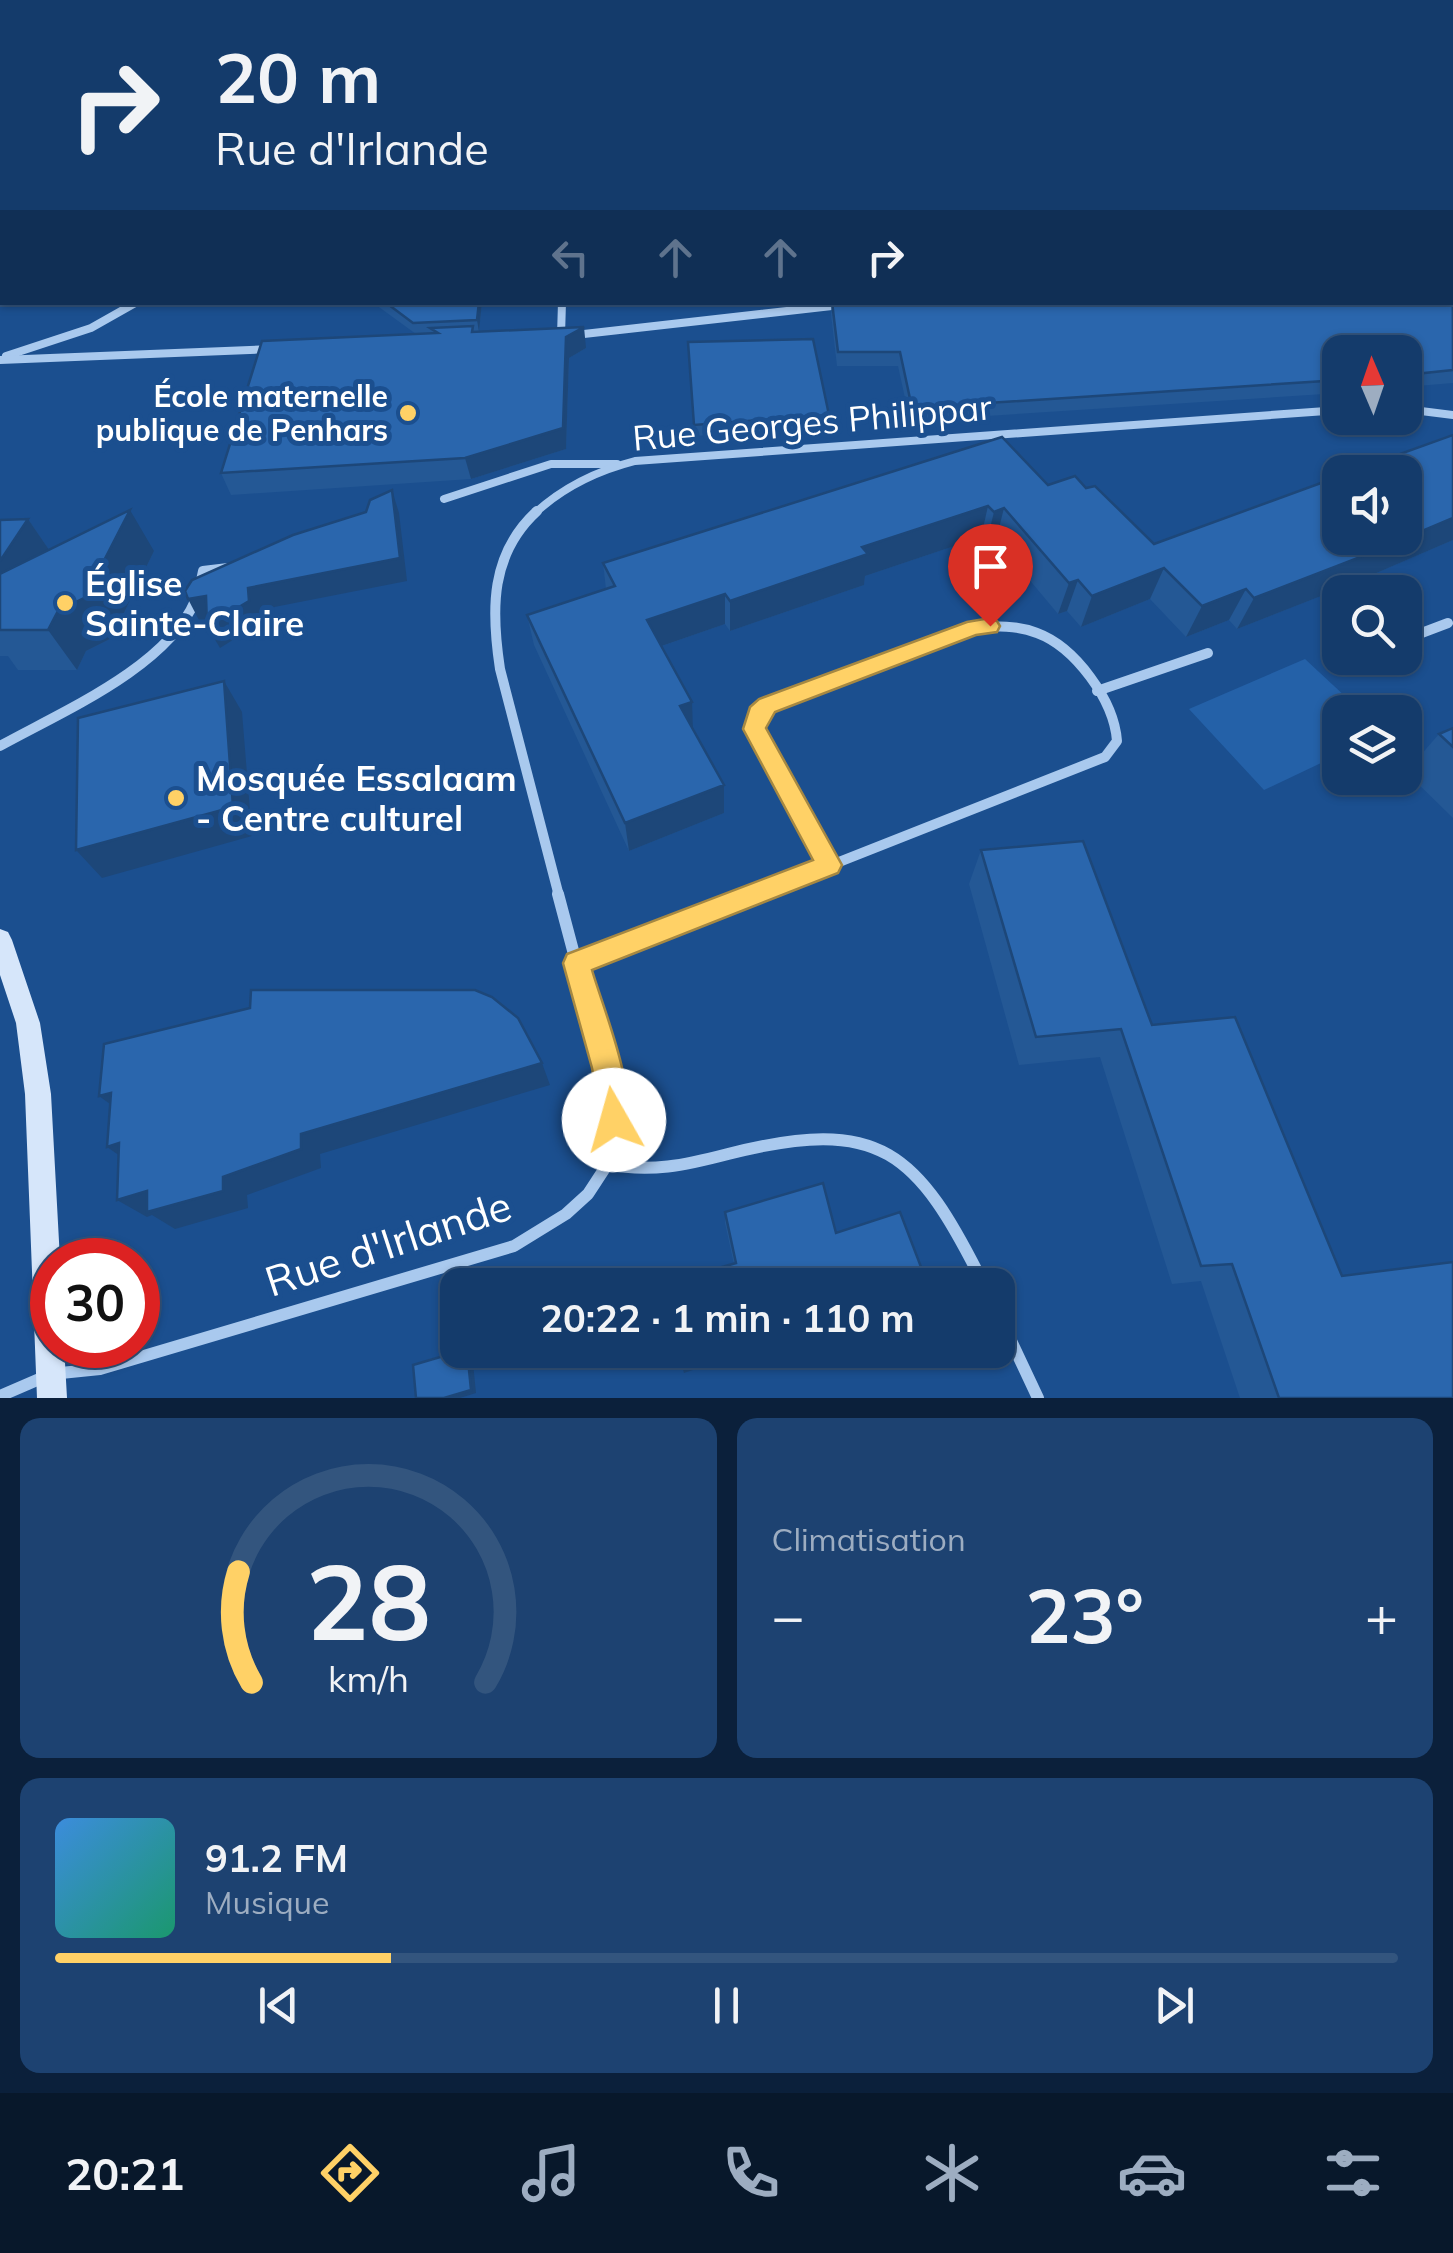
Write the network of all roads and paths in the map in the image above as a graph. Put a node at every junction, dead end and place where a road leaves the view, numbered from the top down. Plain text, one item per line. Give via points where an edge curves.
1 (131, 305) edge
2 (562, 305) edge
3 (840, 305) edge
4 (561, 336) junction
5 (543, 338) edge
6 (291, 348) edge
7 (0, 359) edge
8 (1322, 411) edge
9 (1422, 411) edge
10 (1453, 415) edge
11 (619, 464) junction
12 (444, 499) dead end
13 (240, 566) edge
14 (1451, 623) edge
15 (1422, 633) edge
16 (1208, 653) dead end
17 (1097, 690) junction
18 (0, 746) edge
19 (829, 865) junction
20 (0, 940) edge
21 (576, 963) junction
22 (607, 1164) junction
23 (975, 1268) edge
24 (1015, 1349) edge
25 (51, 1386) edge
26 (0, 1396) edge
27 (1038, 1398) edge

1 - 7 street via 70,336
2 - 4 street
3 - 4 street
4 - 5 street
6 - 7 street
8 - 11 street, Rue Georges Philippar
9 - 10 street
11 - 12 street via 562,462
11 - 21 street, Rue Georges Philippar via 580,479 526,520 500,558 492,598 496,652
13 - 18 street via 203,571 194,607 154,651
14 - 15 street
16 - 17 street
17 - 19 street via 1119,728 1105,758
17 - 19 street via 1045,636 990,626 767,705 754,729
19 - 21 street
20 - 25 street via 28,1023 38,1094
21 - 22 street, Rue d'Irlande via 612,1095
22 - 23 street via 676,1169 794,1137 872,1142 910,1165
22 - 25 street, Rue d'Irlande via 574,1207 514,1246
24 - 27 street
25 - 26 street, Rue d'Irlande

